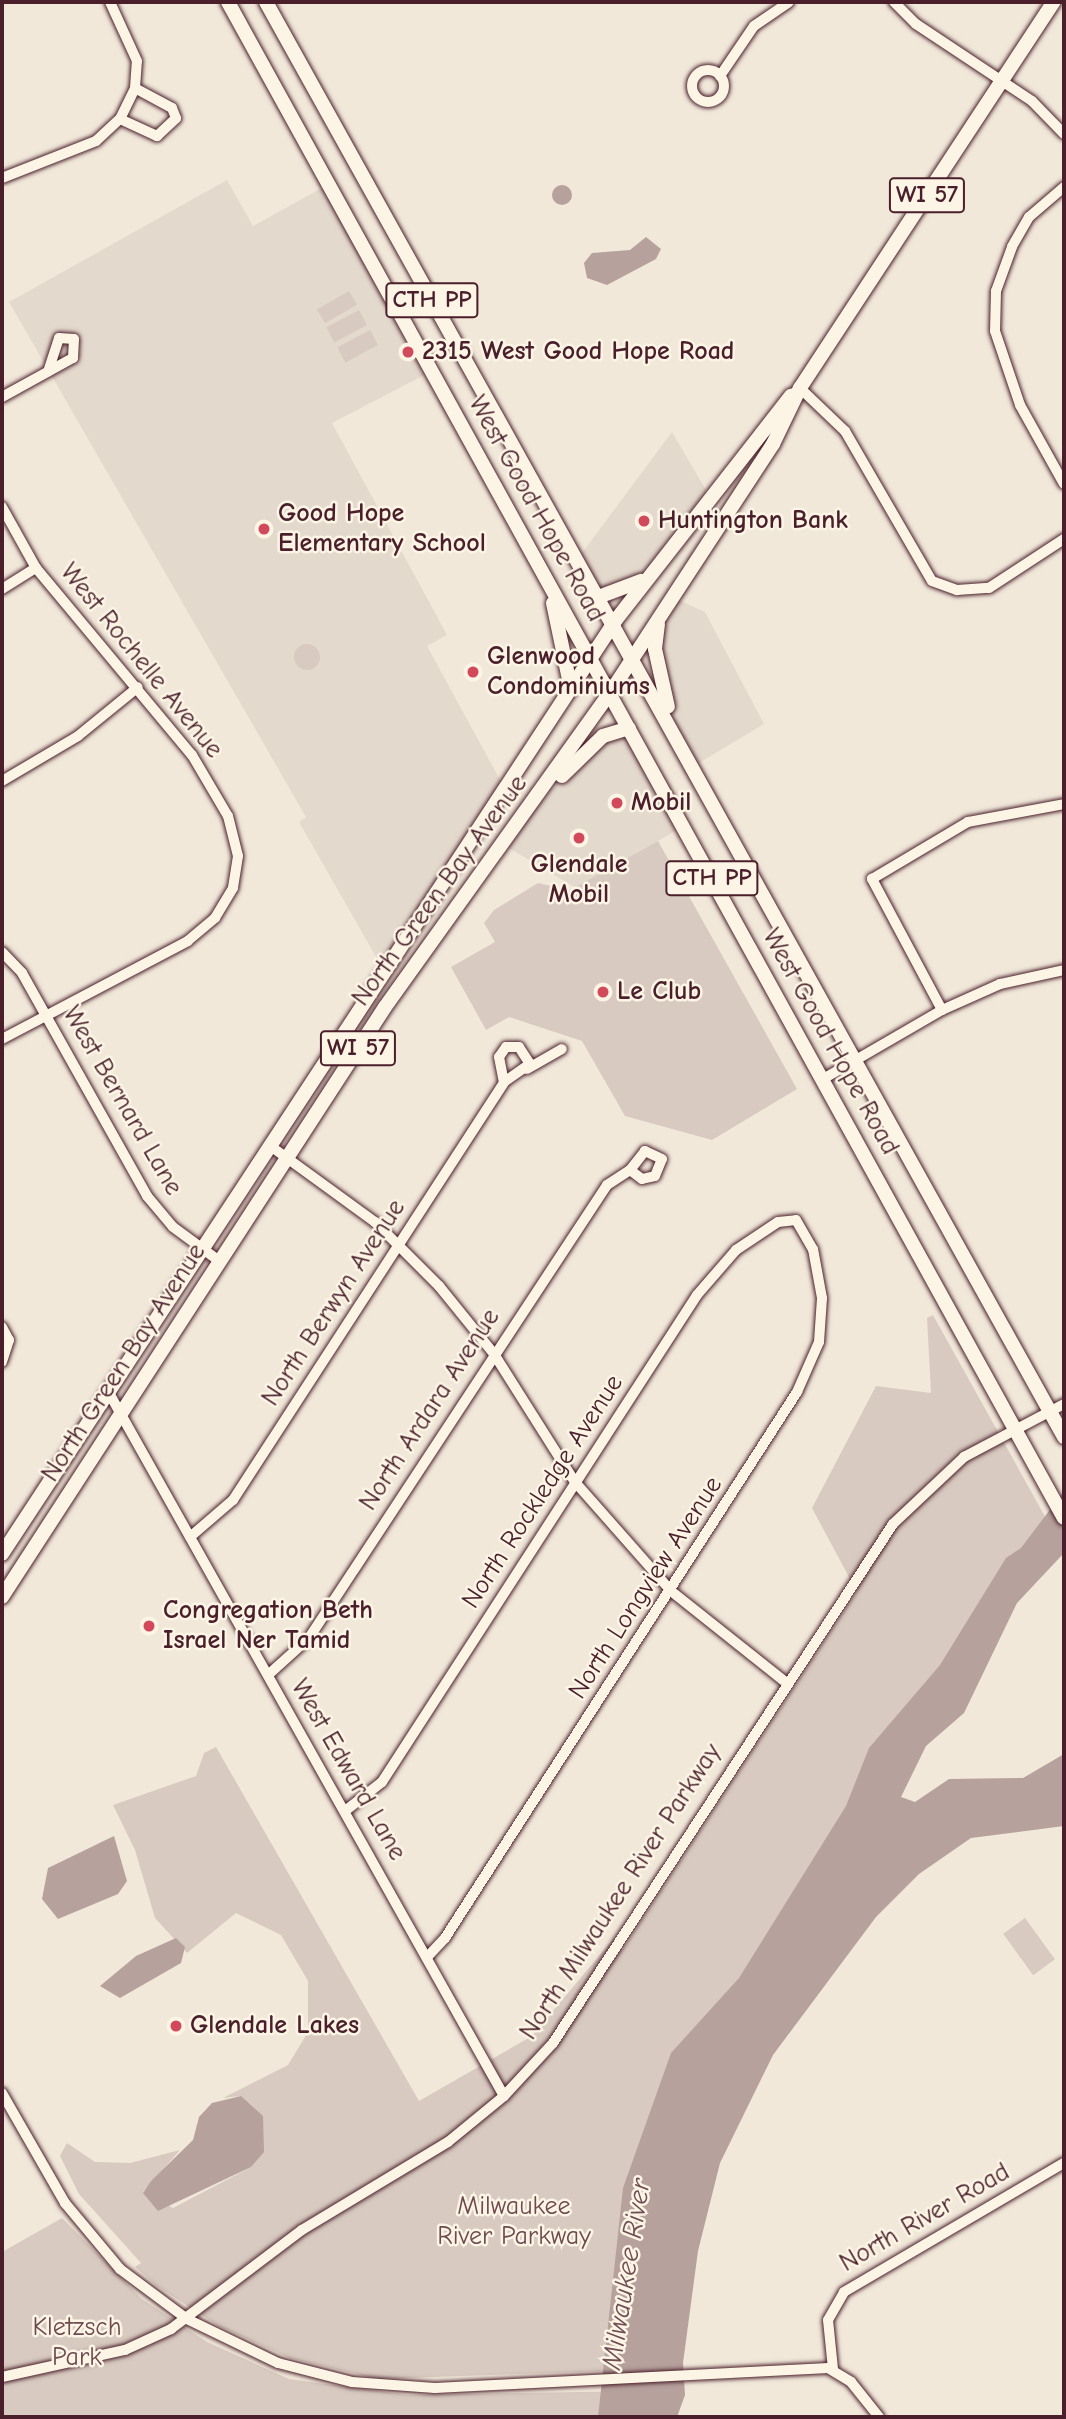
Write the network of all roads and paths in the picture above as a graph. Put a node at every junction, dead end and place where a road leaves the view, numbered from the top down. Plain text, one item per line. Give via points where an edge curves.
1 (110, 2) edge
2 (228, 2) edge
3 (266, 2) edge
4 (789, 2) edge
5 (894, 2) edge
6 (1054, 2) edge
7 (720, 76) dead end
8 (1002, 82) junction
9 (135, 88) junction
10 (120, 119) junction
11 (1064, 134) edge
12 (2, 178) edge
13 (1064, 187) edge
14 (48, 371) dead end
15 (800, 388) junction
16 (2, 397) edge
17 (1064, 484) edge
18 (2, 508) edge
19 (1064, 539) edge
20 (36, 568) junction
21 (651, 574) junction
22 (546, 578) junction
23 (2, 589) edge
24 (601, 596) junction
25 (660, 616) junction
26 (615, 621) junction
27 (634, 655) junction
28 (591, 660) junction
29 (138, 687) junction
30 (570, 690) junction
31 (610, 693) junction
32 (671, 724) junction
33 (629, 728) junction
34 (2, 781) edge
35 (1064, 804) edge
36 (523, 818) junction
37 (2, 951) edge
38 (1064, 970) edge
39 (942, 1010) junction
40 (49, 1020) junction
41 (2, 1039) edge
42 (562, 1049) dead end
43 (855, 1060) junction
44 (527, 1069) junction
45 (823, 1079) junction
46 (504, 1082) junction
47 (269, 1145) junction
48 (287, 1157) junction
49 (629, 1170) dead end
50 (796, 1220) joint
51 (398, 1244) junction
52 (202, 1248) junction
53 (218, 1260) junction
54 (2, 1327) edge
55 (494, 1354) junction
56 (2, 1362) edge
57 (109, 1393) junction
58 (1064, 1404) edge
59 (1050, 1412) junction
60 (121, 1415) junction
61 (1015, 1428) junction
62 (1064, 1437) edge
63 (575, 1482) junction
64 (1064, 1518) edge
65 (190, 1537) junction
66 (2, 1554) edge
67 (671, 1591) junction
68 (2, 1597) edge
69 (268, 1675) junction
70 (784, 1681) junction
71 (345, 1811) junction
72 (427, 1957) junction
73 (2, 2092) edge
74 (504, 2096) junction
75 (1064, 2163) edge
76 (187, 2319) junction
77 (834, 2369) junction
78 (2, 2377) edge
79 (879, 2417) edge

1 - 9 street via 137,61
2 - 22 main road, West Good Hope Road / CTH PP
3 - 24 main road, West Good Hope Road / CTH PP
4 - 7 street via 754,26
5 - 8 street
6 - 8 main road, North Green Bay Avenue / WI 57
8 - 11 street
8 - 15 main road, North Green Bay Avenue / WI 57
9 - 10 street
9 - 10 street via 172,108 176,118 157,136
10 - 12 street via 96,141
13 - 17 street via 1029,217 1012,247 996,291 995,331 1015,393
14 - 16 street
15 - 19 street via 845,431 932,581 957,590 989,588
15 - 21 main road, North Green Bay Avenue / WI 57 via 768,419
15 - 25 main road, North Green Bay Avenue / WI 57 via 773,444
18 - 20 street, West Rochelle Avenue
20 - 23 street
20 - 29 street, West Rochelle Avenue
21 - 24 main road via 620,593
21 - 26 main road, North Green Bay Avenue / WI 57
22 - 28 main road, West Good Hope Road / CTH PP
22 - 30 main road
24 - 26 main road, West Good Hope Road / CTH PP
25 - 27 main road, North Green Bay Avenue / WI 57
25 - 32 main road via 655,649
26 - 27 main road, West Good Hope Road / CTH PP
26 - 28 main road, North Green Bay Avenue / WI 57
27 - 31 main road, North Green Bay Avenue / WI 57
27 - 32 main road, West Good Hope Road / CTH PP
28 - 30 main road, North Green Bay Avenue / WI 57
28 - 31 main road, West Good Hope Road / CTH PP
29 - 34 street via 78,736
29 - 40 street, West Rochelle Avenue via 192,755 228,816 238,856 233,888 215,918 188,941
30 - 47 main road, North Green Bay Avenue / WI 57
31 - 33 main road, West Good Hope Road / CTH PP
31 - 36 main road, North Green Bay Avenue / WI 57
32 - 43 main road, West Good Hope Road / CTH PP
33 - 36 main road via 597,741
33 - 45 main road, West Good Hope Road / CTH PP
35 - 39 street via 968,822 872,879
36 - 48 main road, North Green Bay Avenue / WI 57 via 385,1007
37 - 40 street, West Bernard Lane
38 - 39 street via 1000,984
39 - 43 street
40 - 41 street
40 - 52 street, West Bernard Lane via 147,1196
42 - 44 street, North Berwyn Avenue
43 - 45 street
43 - 59 main road, West Good Hope Road / CTH PP
44 - 46 street, North Berwyn Avenue
44 - 46 street via 523,1051 506,1047 499,1056
45 - 61 main road, West Good Hope Road / CTH PP
46 - 51 street, North Berwyn Avenue
47 - 48 street
47 - 52 main road, North Green Bay Avenue / WI 57
48 - 51 street
48 - 53 main road, North Green Bay Avenue / WI 57
49 - 55 street, North Ardara Avenue via 593,1203
50 - 63 street, North Rockledge Avenue via 766,1229 716,1270
50 - 67 street, North Longview Avenue via 813,1249 820,1279 818,1342 783,1419
51 - 55 street
51 - 65 street, North Berwyn Avenue via 233,1500
52 - 53 street, West Bernard Lane
52 - 57 main road, North Green Bay Avenue / WI 57
53 - 60 main road, North Green Bay Avenue / WI 57
54 - 56 street via 9,1340
55 - 63 street
55 - 69 street, North Ardara Avenue via 309,1638
57 - 60 street, West Edward Lane
57 - 66 main road, North Green Bay Avenue / WI 57
58 - 59 street, North Milwaukee River Parkway
59 - 61 street, North Milwaukee River Parkway
59 - 62 main road, West Good Hope Road
60 - 65 street, West Edward Lane
60 - 68 main road, North Green Bay Avenue / WI 57
61 - 64 main road, West Good Hope Road
61 - 70 street, North Milwaukee River Parkway via 964,1457 914,1501 870,1554
63 - 67 street
63 - 71 street, North Rockledge Avenue via 382,1782
65 - 69 street, West Edward Lane
67 - 70 street
67 - 72 street, North Longview Avenue via 445,1938
69 - 71 street, West Edward Lane
70 - 74 street, North Milwaukee River Parkway via 553,2043
71 - 72 street, West Edward Lane
72 - 74 street, West Edward Lane
73 - 76 street via 86,2232 120,2269
74 - 76 street, North Milwaukee River Parkway via 448,2142 302,2230
75 - 77 street, North River Road via 844,2292 828,2320
76 - 77 street via 278,2363 352,2382 435,2388
76 - 78 street, North Milwaukee River Parkway via 125,2350
77 - 79 street

